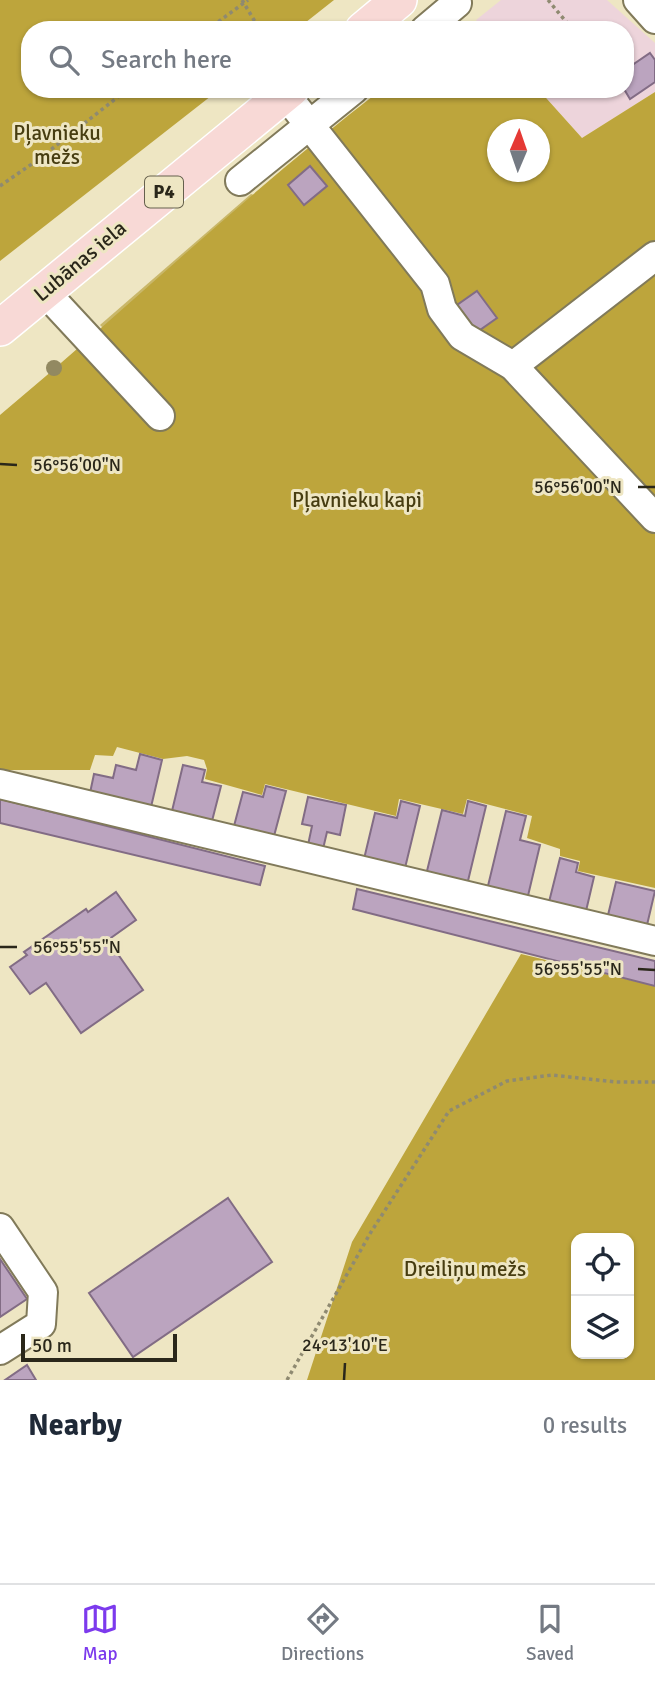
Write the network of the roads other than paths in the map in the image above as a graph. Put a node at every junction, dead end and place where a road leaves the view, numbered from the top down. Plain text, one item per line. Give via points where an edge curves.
1 (399, 0) edge
2 (638, 0) edge
3 (457, 4) dead end
4 (655, 19) edge
5 (374, 21) edge
6 (436, 21) edge
7 (281, 98) edge
8 (292, 98) edge
9 (343, 98) edge
10 (310, 125) junction
11 (240, 181) dead end
12 (655, 256) edge
13 (44, 291) junction
14 (0, 328) edge
15 (513, 366) junction
16 (160, 416) dead end
17 (655, 518) edge
18 (0, 784) edge
19 (655, 942) edge
20 (0, 1228) edge
21 (0, 1350) edge

1 - 5 main road
2 - 4 lane
3 - 6 lane
7 - 13 main road, Lubānas iela / P4
8 - 10 lane
9 - 10 lane
10 - 11 lane
10 - 15 lane via 435,284 442,309 462,336
12 - 15 lane
13 - 14 main road, Lubānas iela / P4
13 - 16 lane
15 - 17 lane
18 - 19 lane
20 - 21 lane via 43,1292 41,1324

